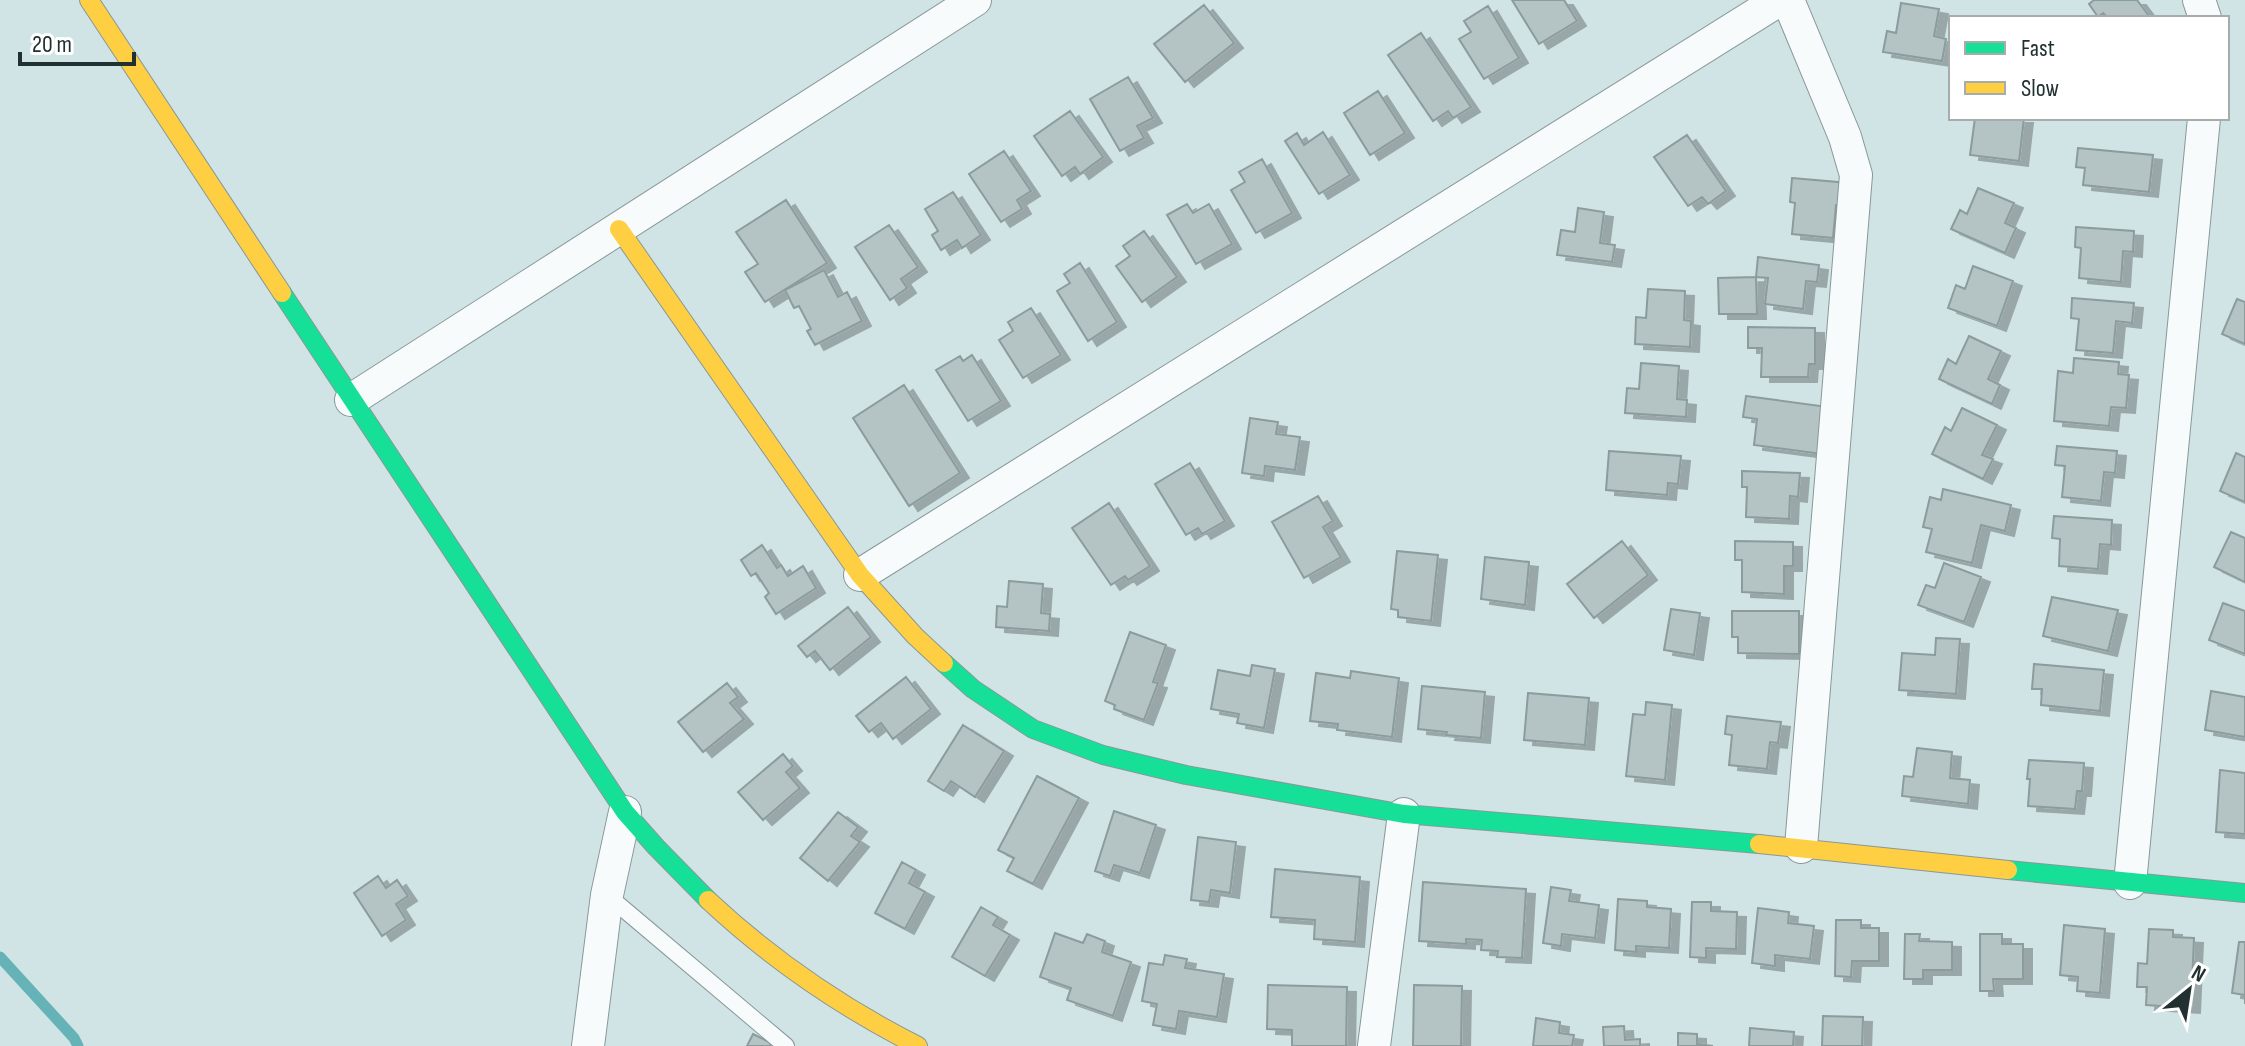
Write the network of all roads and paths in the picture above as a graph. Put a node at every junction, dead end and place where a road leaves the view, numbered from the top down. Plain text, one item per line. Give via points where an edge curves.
1 (89, 0) edge
2 (975, 0) edge
3 (1779, 0) edge
4 (1788, 0) edge
5 (2204, 120) edge
6 (619, 229) junction
7 (351, 400) junction
8 (860, 575) junction
9 (625, 812) junction
10 (1404, 814) junction
11 (1801, 847) junction
12 (2130, 883) junction
13 (2245, 893) edge
14 (607, 895) junction
15 (588, 1046) edge
16 (786, 1046) edge
17 (918, 1046) edge
18 (1374, 1046) edge

1 - 7 street
2 - 6 street
3 - 8 street
4 - 11 street via 1856,175
5 - 12 street
6 - 7 street
6 - 8 street
7 - 9 street
8 - 10 street via 973,689 1033,729 1103,755 1186,775
9 - 14 street
9 - 17 street via 711,904 774,956 842,1005
10 - 11 street
10 - 18 street
11 - 12 street
12 - 13 street
14 - 15 street
14 - 16 lane

